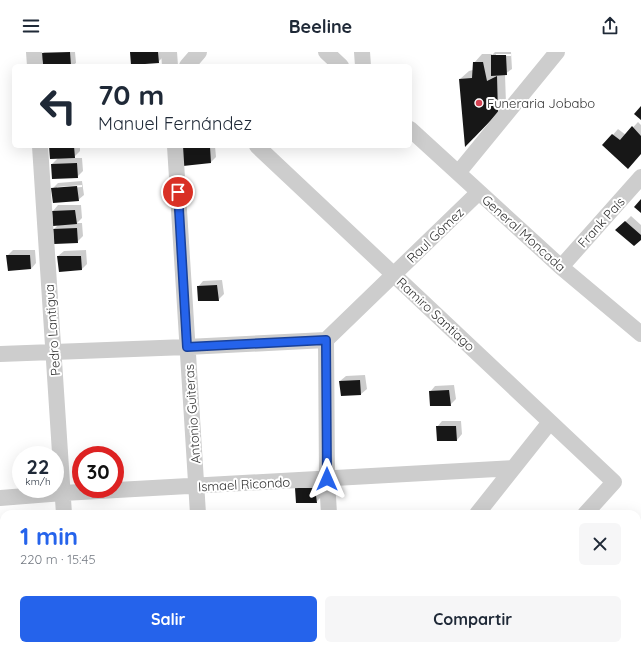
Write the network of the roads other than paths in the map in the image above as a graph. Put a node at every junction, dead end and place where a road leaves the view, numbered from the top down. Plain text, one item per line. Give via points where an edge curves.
1 (34, 52) edge
2 (169, 52) edge
3 (199, 52) edge
4 (326, 52) edge
5 (362, 52) edge
6 (557, 52) edge
7 (34, 64) edge
8 (170, 64) edge
9 (189, 64) edge
10 (339, 64) edge
11 (363, 64) edge
12 (412, 131) edge
13 (40, 148) edge
14 (175, 148) edge
15 (259, 148) edge
16 (458, 173) junction
17 (641, 177) edge
18 (479, 192) junction
19 (561, 267) junction
20 (394, 275) junction
21 (641, 334) edge
22 (326, 340) junction
23 (187, 347) junction
24 (53, 351) junction
25 (0, 354) edge
26 (550, 422) junction
27 (60, 446) edge
28 (513, 468) junction
29 (327, 479) junction
30 (196, 486) junction
31 (64, 493) edge
32 (12, 497) edge
33 (0, 498) edge
34 (63, 498) edge
35 (64, 510) edge
36 (198, 510) edge
37 (329, 510) edge
38 (480, 510) edge
39 (589, 510) edge

1 - 7 street
2 - 8 street
3 - 9 street
4 - 10 street
5 - 11 street
6 - 16 street
12 - 16 street, General Moncada
13 - 24 street, Pedro Lantigua
14 - 23 street, Antonio Guiteras
15 - 20 street, Ramiro Santiago
16 - 18 street, General Moncada
17 - 19 street, Frank País
18 - 19 street, General Moncada
18 - 20 street, Raul Gómez
19 - 21 street, General Moncada
20 - 22 street, Raul Gómez
20 - 26 street, Ramiro Santiago
22 - 23 street
22 - 29 street
23 - 24 street
23 - 30 street, Antonio Guiteras
24 - 25 street
24 - 27 street, Pedro Lantigua
26 - 28 street
26 - 39 street, Ramiro Santiago via 614,482
28 - 29 street, Ismael Ricondo
28 - 38 street
29 - 30 street, Ismael Ricondo
29 - 37 street
30 - 31 street, Ismael Ricondo
30 - 36 street, Antonio Guiteras
32 - 33 street, Ismael Ricondo
34 - 35 street, Pedro Lantigua

